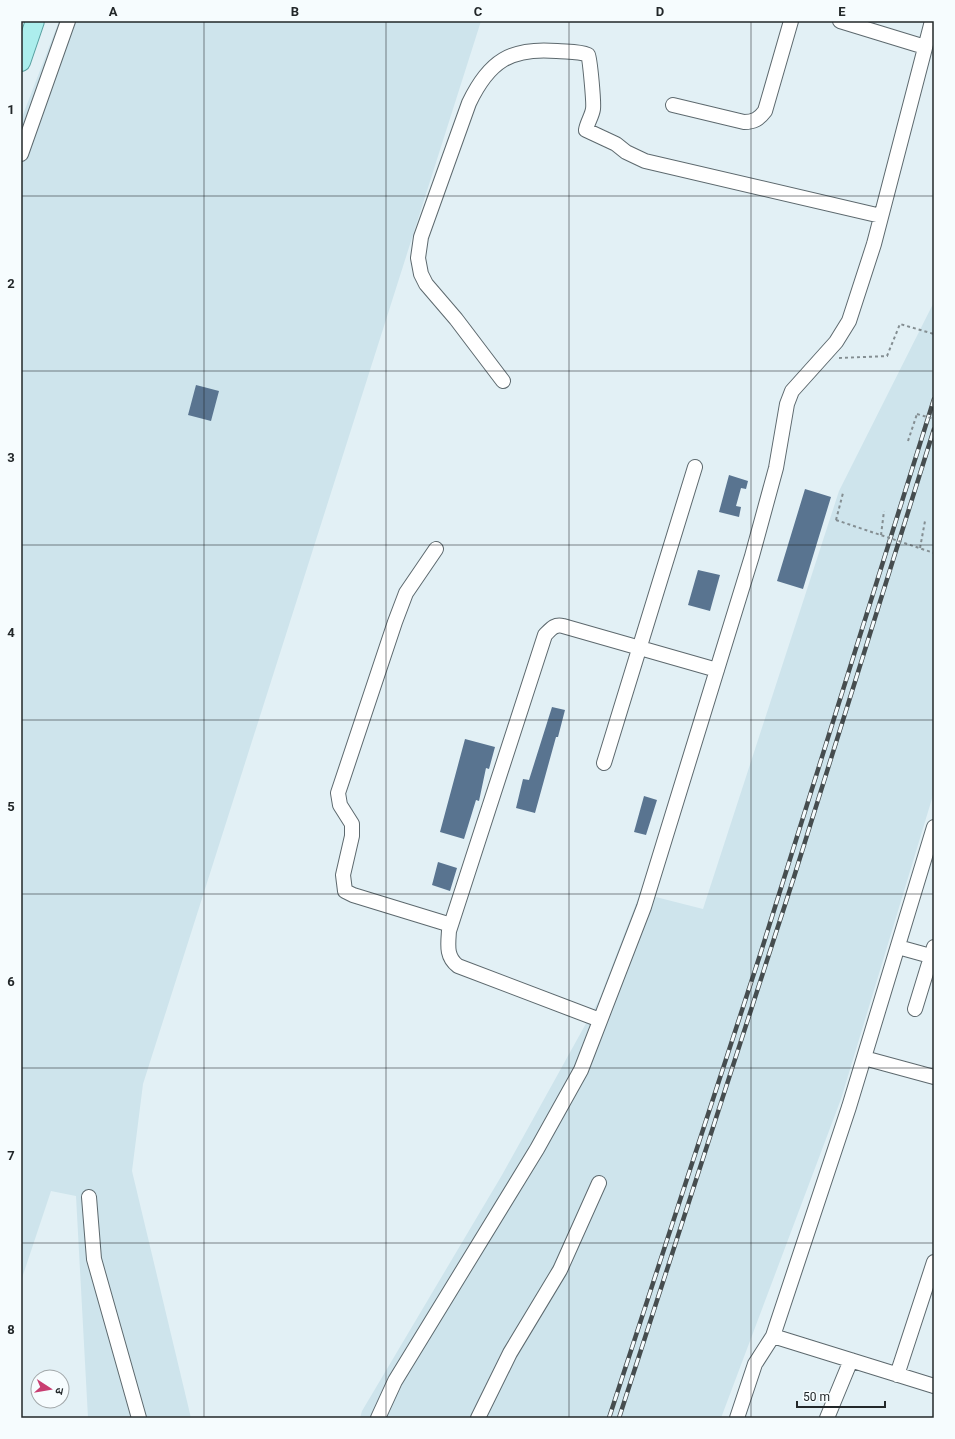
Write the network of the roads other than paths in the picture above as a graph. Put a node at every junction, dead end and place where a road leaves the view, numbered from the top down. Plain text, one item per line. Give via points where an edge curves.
1 (35, 21) edge
2 (68, 21) edge
3 (791, 21) edge
4 (840, 21) edge
5 (932, 21) edge
6 (925, 47) junction
7 (21, 62) edge
8 (673, 105) dead end
9 (21, 154) edge
10 (880, 216) junction
11 (503, 381) dead end
12 (695, 467) dead end
13 (436, 549) dead end
14 (638, 648) junction
15 (716, 670) junction
16 (604, 763) dead end
17 (934, 827) edge
18 (932, 841) edge
19 (451, 925) junction
20 (898, 947) junction
21 (933, 953) edge
22 (915, 1009) dead end
23 (600, 1020) junction
24 (864, 1058) junction
25 (934, 1077) edge
26 (599, 1183) dead end
27 (89, 1197) dead end
28 (934, 1262) edge
29 (772, 1336) junction
30 (851, 1360) junction
31 (897, 1375) junction
32 (934, 1386) edge
33 (139, 1418) edge
34 (378, 1418) edge
35 (478, 1418) edge
36 (737, 1418) edge
37 (827, 1418) edge

1 - 7 main road
2 - 9 street
3 - 8 street via 765,111 760,118 744,122
4 - 6 street
5 - 6 street
6 - 10 street
10 - 11 street via 761,187 731,183 634,157 616,144 586,130 594,103 588,55 540,50 520,52 504,58 478,83 469,103 421,237 418,258 426,284
10 - 15 street via 874,244 849,321 836,342 792,392 787,404 776,468 752,556
12 - 14 street
13 - 19 street via 406,593 338,793 340,805 352,824 352,836 343,875 345,891
14 - 15 street
14 - 16 street
14 - 19 street via 557,625 545,635
15 - 23 street via 644,907
17 - 18 street
18 - 20 street
19 - 23 street via 449,955 452,962 458,966
20 - 21 street
20 - 24 street
21 - 22 street
23 - 34 street via 581,1070 541,1142 395,1381
24 - 25 street
24 - 29 street
26 - 35 street via 563,1265 510,1353
27 - 33 street via 94,1259
28 - 31 street
29 - 30 street
29 - 36 street via 755,1364
30 - 31 street
30 - 37 street
31 - 32 street

